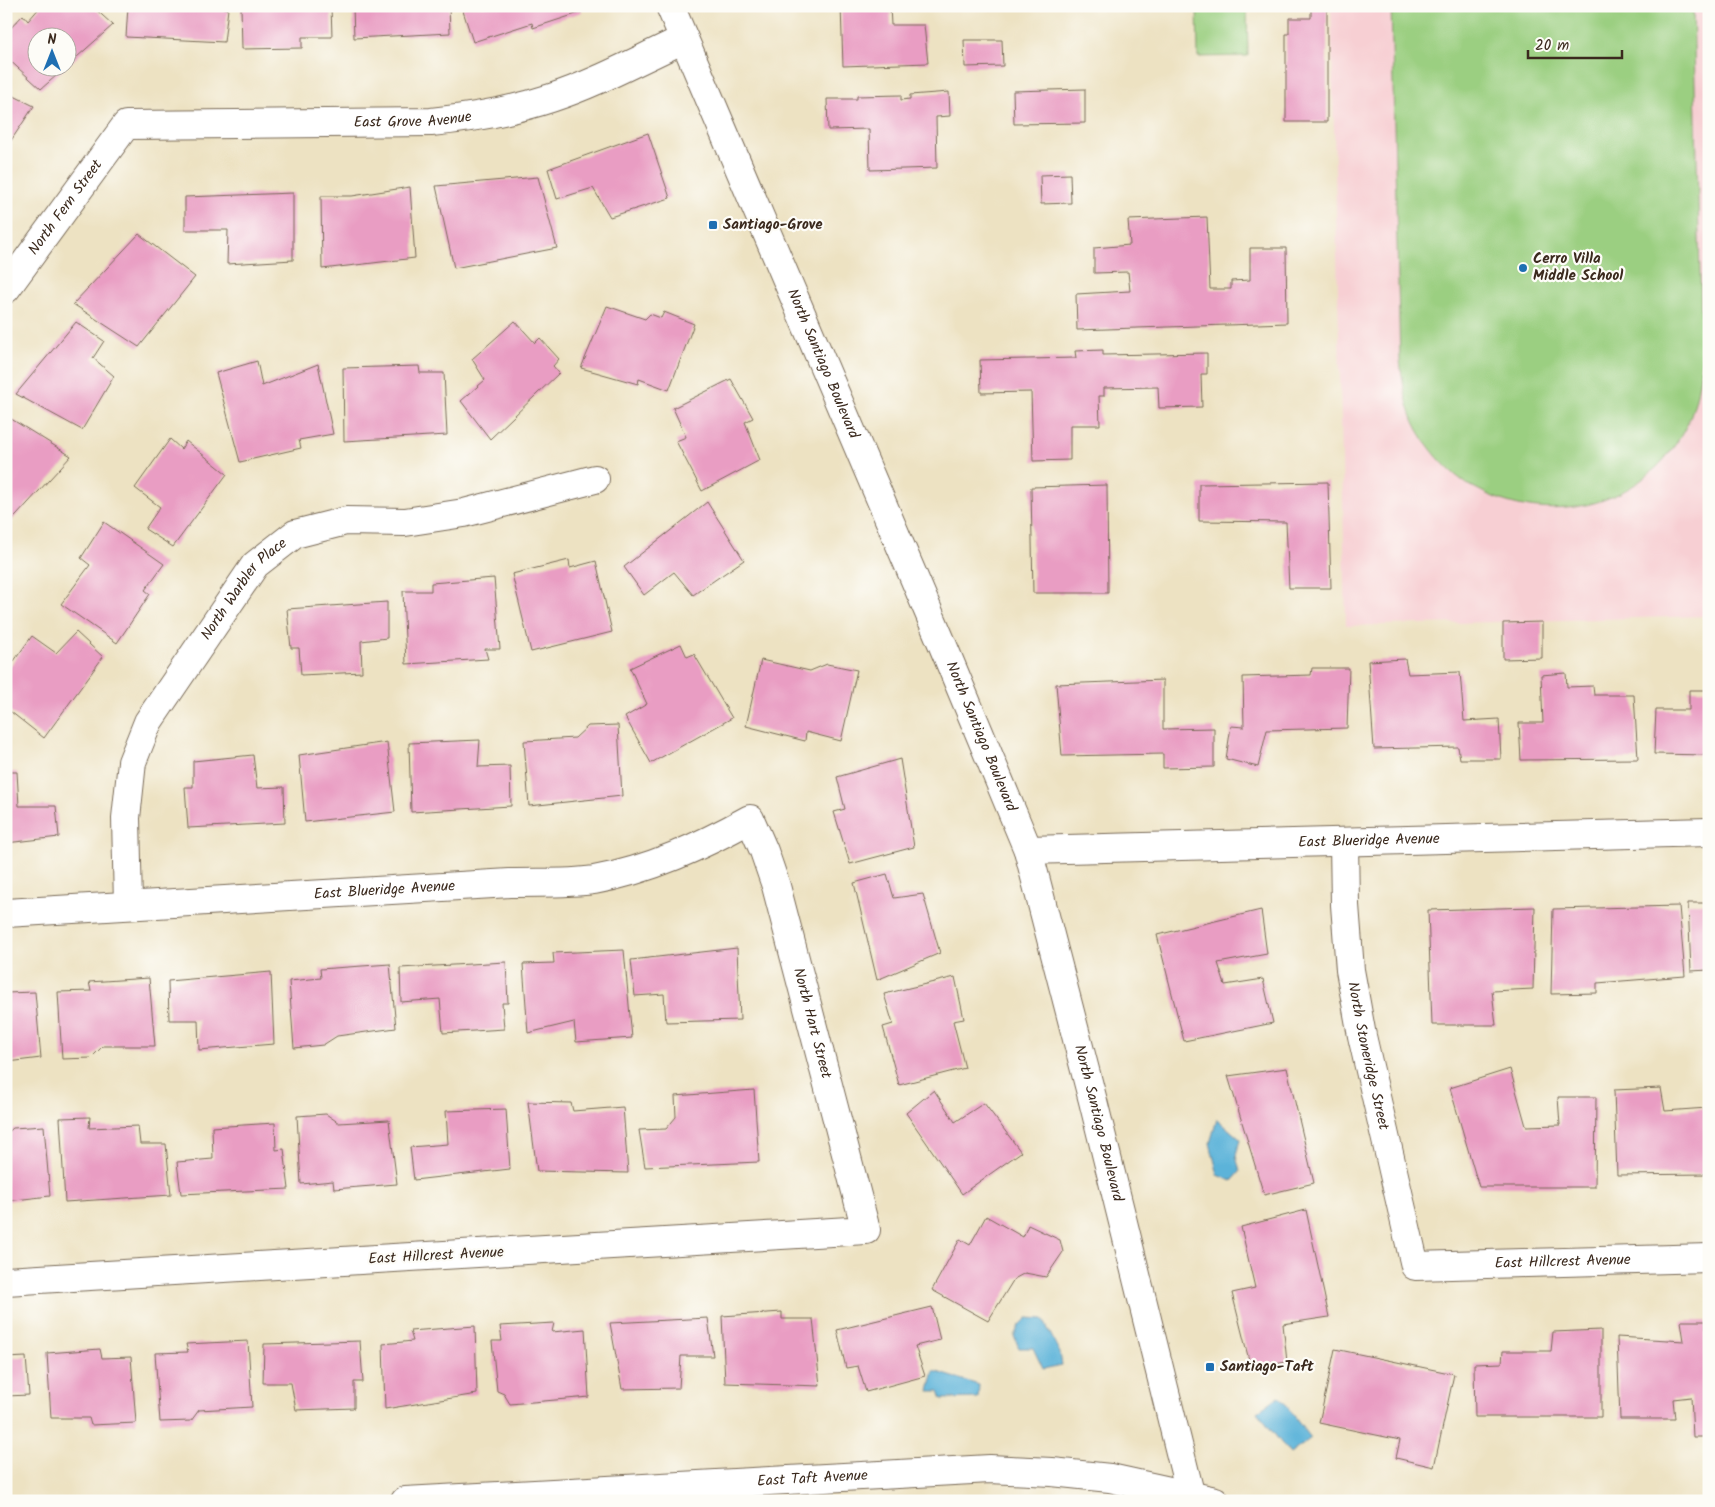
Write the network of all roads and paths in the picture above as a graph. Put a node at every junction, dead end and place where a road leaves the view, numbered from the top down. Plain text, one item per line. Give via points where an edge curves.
1 (670, 6) edge
2 (684, 39) junction
3 (126, 125) joint
4 (6, 289) edge
5 (595, 479) dead end
6 (750, 819) joint
7 (1709, 832) edge
8 (1344, 842) junction
9 (1028, 850) junction
10 (128, 905) junction
11 (6, 913) edge
12 (866, 1230) joint
13 (1709, 1258) edge
14 (1415, 1266) joint
15 (6, 1281) edge
16 (1200, 1499) edge
17 (405, 1501) edge

1 - 2 street, North Santiago Boulevard
2 - 3 street, East Grove Avenue via 552,98 466,119
2 - 9 street, North Santiago Boulevard
3 - 4 street, North Fern Street
5 - 10 street, North Warbler Place via 464,513 405,522 346,521 295,534 256,565 148,722 132,762 126,818
6 - 10 street, East Blueridge Avenue via 668,859 629,873 592,880
6 - 12 street, North Hart Street via 776,886
7 - 8 street, East Blueridge Avenue
8 - 9 street, East Blueridge Avenue
8 - 14 street, North Stoneridge Street via 1350,970
9 - 16 street, North Santiago Boulevard
10 - 11 street, East Blueridge Avenue
12 - 15 street, East Hillcrest Avenue
13 - 14 street, East Hillcrest Avenue
16 - 17 street, East Taft Avenue via 1110,1478 990,1469

